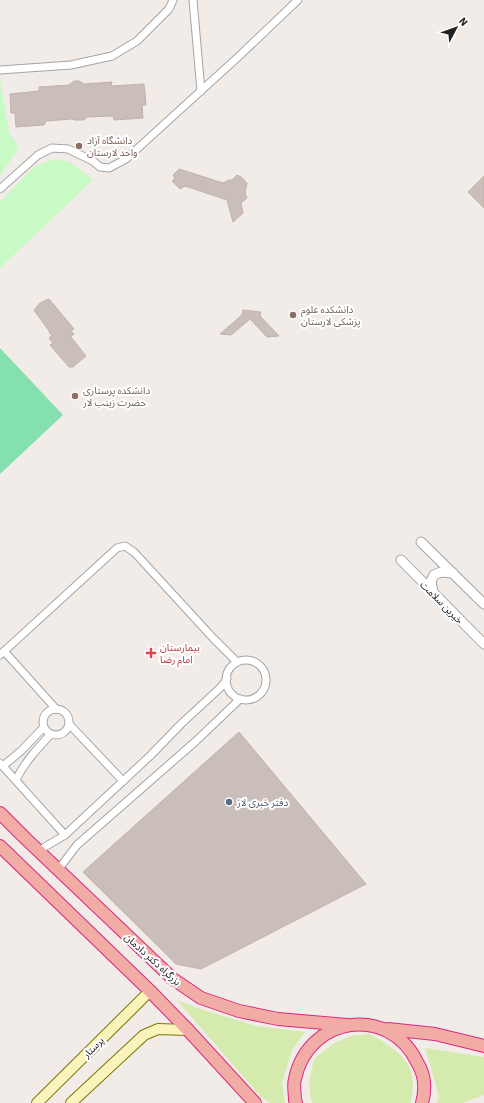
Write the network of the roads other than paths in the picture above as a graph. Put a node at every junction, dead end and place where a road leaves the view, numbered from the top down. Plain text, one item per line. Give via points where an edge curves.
1 (174, 0) edge
2 (193, 0) edge
3 (298, 0) edge
4 (0, 70) edge
5 (201, 91) junction
6 (0, 189) edge
7 (421, 542) dead end
8 (401, 560) dead end
9 (453, 573) junction
10 (433, 593) junction
11 (484, 604) edge
12 (484, 644) edge
13 (2, 653) edge
14 (237, 662) junction
15 (226, 678) junction
16 (240, 699) junction
17 (56, 709) junction
18 (69, 724) junction
19 (43, 728) junction
20 (50, 734) junction
21 (2, 764) edge
22 (16, 780) junction
23 (123, 781) junction
24 (0, 813) edge
25 (65, 834) junction
26 (0, 846) edge
27 (38, 851) junction
28 (58, 870) junction
29 (150, 991) junction
30 (347, 1025) junction
31 (381, 1028) junction
32 (188, 1030) junction
33 (484, 1046) edge
34 (37, 1103) edge
35 (71, 1103) edge
36 (254, 1103) edge
37 (296, 1103) edge
38 (422, 1103) edge

1 - 4 street via 169,9 137,41 112,56 70,65
2 - 5 street
3 - 5 street
5 - 6 street via 126,160 109,168 100,167 93,160 68,149 52,148 38,155
7 - 9 street
8 - 10 street, خیرین سلامت
9 - 10 street via 441,572 434,575 431,581
9 - 11 street
10 - 12 street, خیرین سلامت
13 - 14 street via 117,548 125,546 134,552
13 - 17 street
14 - 15 street
14 - 16 street via 256,662 266,677 264,690 259,695 253,699
15 - 16 street via 230,691
15 - 23 street via 220,688
16 - 28 street via 77,845
17 - 18 street via 67,715
17 - 19 street via 44,715
18 - 20 street via 62,734
18 - 23 street
19 - 20 street
19 - 21 street via 22,751
20 - 22 street via 20,770
21 - 22 street
22 - 25 street
23 - 25 street
24 - 27 highway, بزرگراه دکتر دادمان
25 - 27 street
26 - 29 highway
27 - 28 highway, بزرگراه دکتر دادمان
28 - 30 highway, بزرگراه دکتر دادمان via 173,979 202,998 239,1011 278,1019
29 - 32 highway
29 - 34 main road, پرستار
30 - 31 highway via 364,1024
30 - 37 highway via 328,1032 317,1040 300,1060 294,1080
31 - 33 highway via 435,1034
31 - 38 highway via 399,1038 413,1052 422,1070
32 - 35 main road via 158,1029 144,1035
32 - 36 highway

